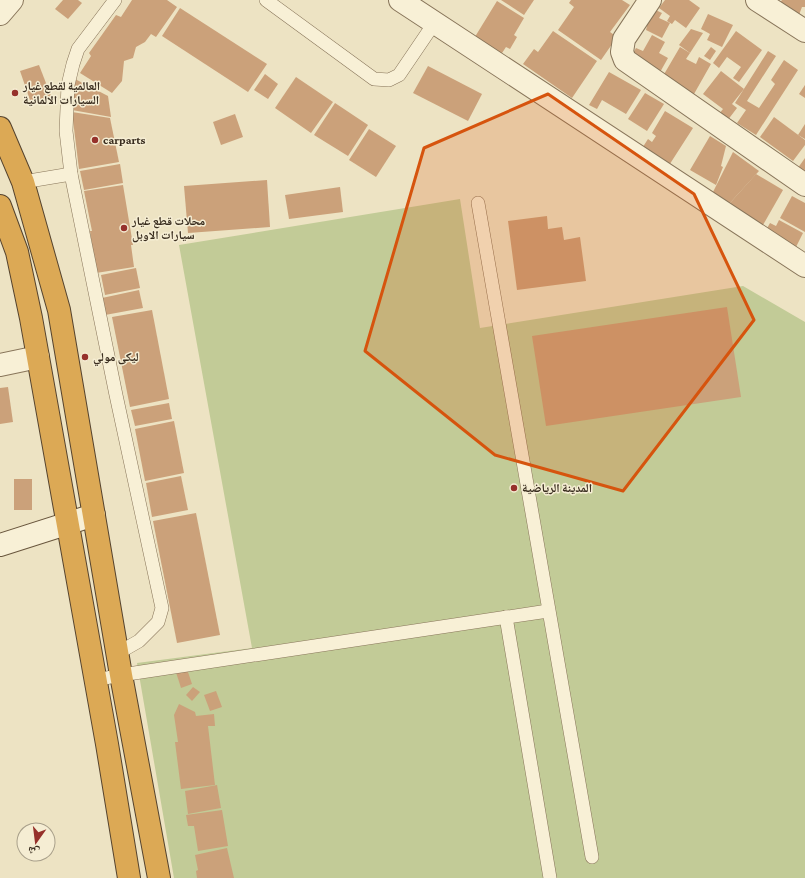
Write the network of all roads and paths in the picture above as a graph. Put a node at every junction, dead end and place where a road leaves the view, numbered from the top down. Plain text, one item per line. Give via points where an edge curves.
1 (12, 0) edge
2 (116, 0) edge
3 (266, 0) edge
4 (400, 0) edge
5 (650, 0) edge
6 (768, 3) edge
7 (0, 14) edge
8 (435, 22) junction
9 (805, 31) edge
10 (0, 128) edge
11 (71, 174) junction
12 (23, 182) junction
13 (805, 185) edge
14 (478, 203) dead end
15 (0, 206) edge
16 (805, 266) edge
17 (38, 357) junction
18 (0, 365) edge
19 (94, 515) junction
20 (68, 523) junction
21 (0, 545) edge
22 (548, 611) junction
23 (506, 617) junction
24 (118, 652) junction
25 (120, 675) junction
26 (96, 680) junction
27 (592, 857) dead end
28 (129, 878) edge
29 (159, 878) edge
30 (550, 878) edge

1 - 7 street
2 - 11 lane via 78,49 73,64 68,85 66,131
3 - 8 lane via 374,79 389,80 399,75
4 - 8 street
5 - 13 street via 624,39 622,52 625,60
6 - 9 street
8 - 16 street
10 - 12 highway
11 - 12 lane
11 - 24 lane via 162,608 158,622 139,641
12 - 19 highway via 59,310
14 - 22 lane
15 - 17 highway via 17,252
17 - 18 street
17 - 20 highway
19 - 20 street
19 - 24 highway
20 - 21 street
20 - 26 highway
22 - 23 lane
22 - 27 lane
23 - 25 lane
23 - 30 lane
24 - 25 highway
25 - 26 lane
25 - 29 highway
26 - 28 highway

